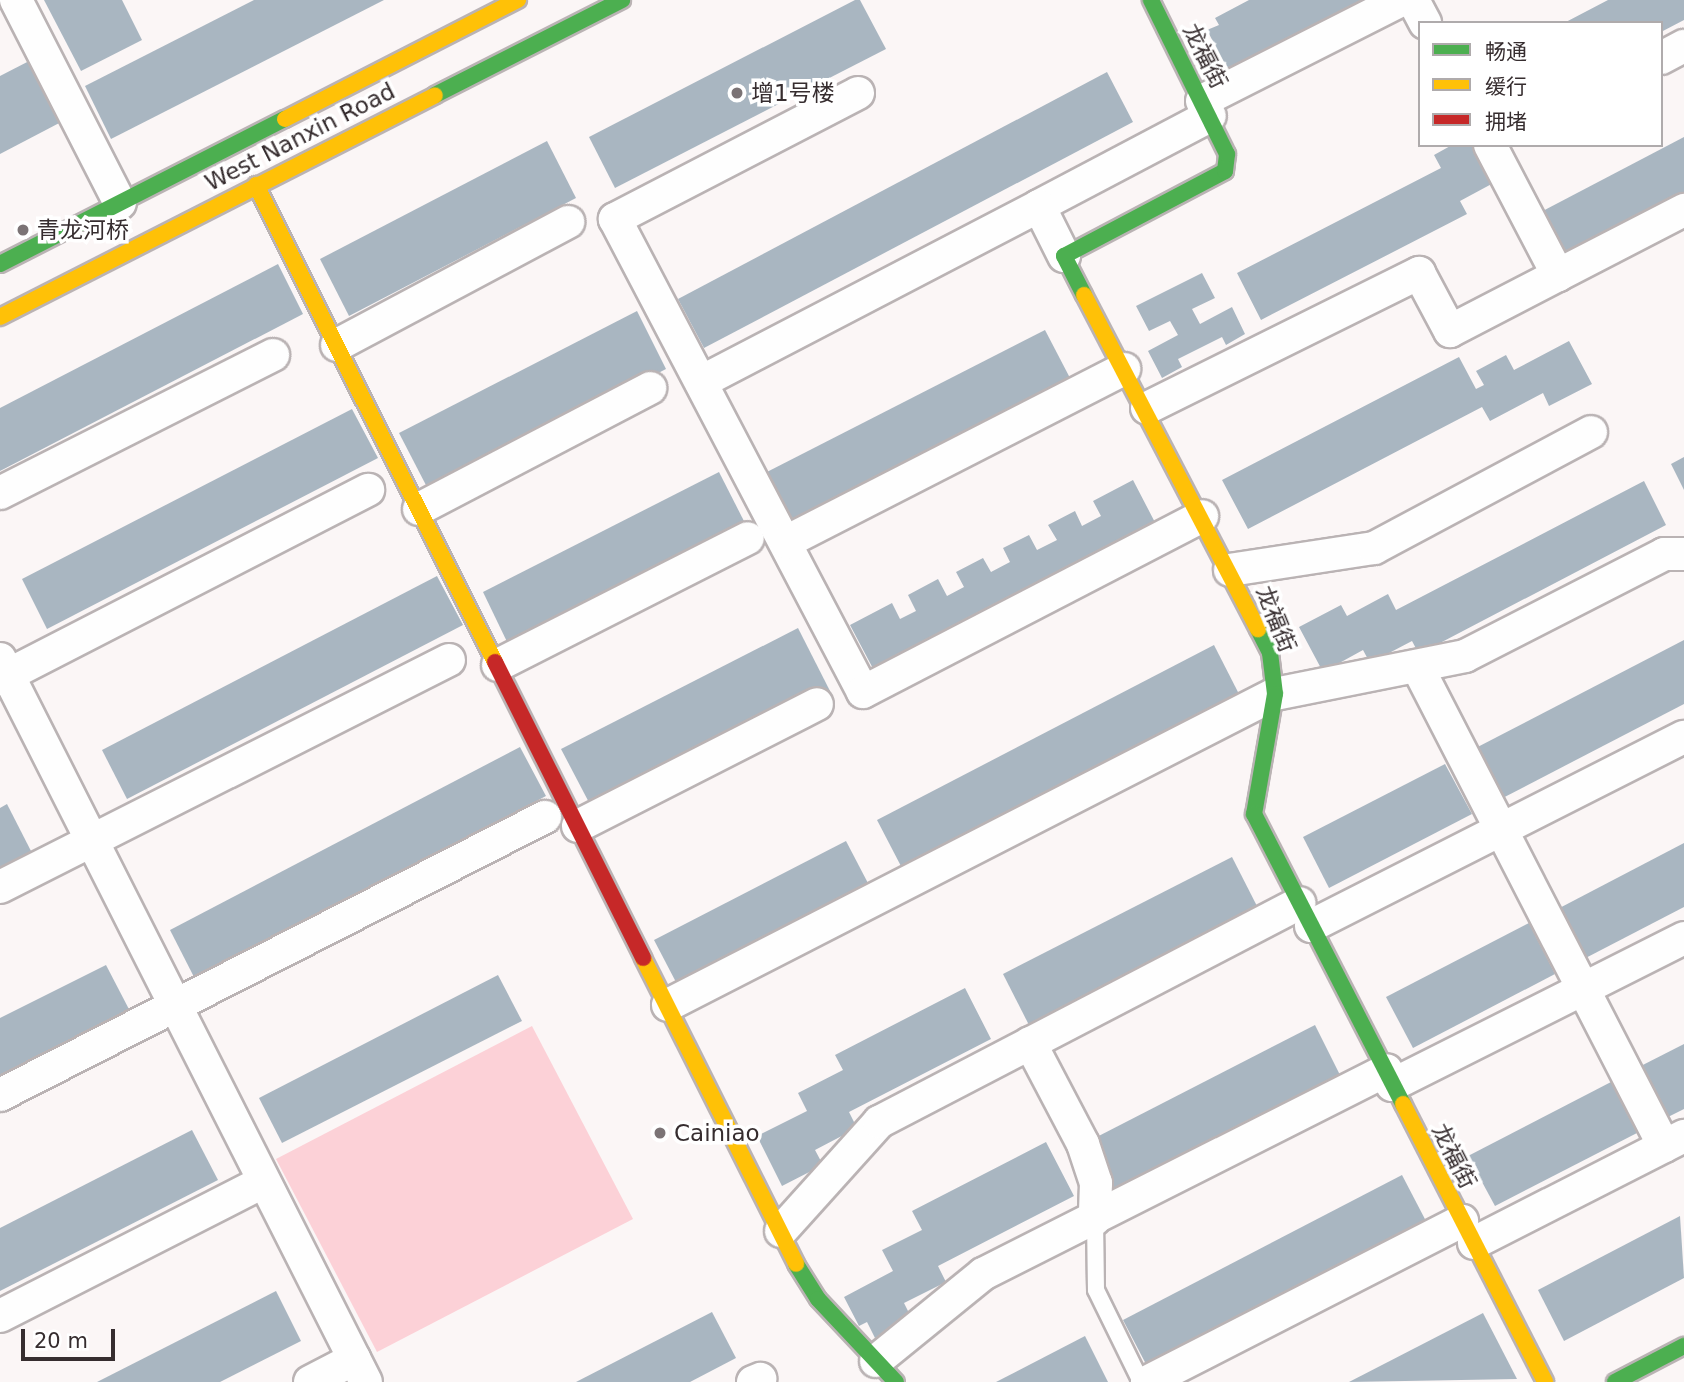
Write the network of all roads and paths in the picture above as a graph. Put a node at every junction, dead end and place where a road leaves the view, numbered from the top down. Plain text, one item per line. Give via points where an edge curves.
1 (16, 0) edge
2 (518, 0) edge
3 (622, 0) edge
4 (1151, 0) edge
5 (1401, 0) edge
6 (1413, 0) edge
7 (1424, 21) edge
8 (1684, 46) edge
9 (1663, 57) edge
10 (858, 93) dead end
11 (1206, 108) junction
12 (1492, 147) edge
13 (256, 185) junction
14 (120, 203) junction
15 (1038, 206) junction
16 (1684, 210) edge
17 (568, 222) dead end
18 (1064, 256) junction
19 (0, 264) edge
20 (1558, 275) junction
21 (0, 317) edge
22 (337, 345) junction
23 (273, 355) dead end
24 (1124, 369) junction
25 (701, 382) junction
26 (650, 388) dead end
27 (1147, 408) junction
28 (1591, 432) dead end
29 (368, 490) dead end
30 (0, 494) edge
31 (419, 509) junction
32 (1202, 516) junction
33 (748, 538) dead end
34 (786, 542) junction
35 (1684, 554) edge
36 (1230, 570) junction
37 (449, 660) dead end
38 (498, 665) junction
39 (1417, 666) junction
40 (2, 671) edge
41 (1275, 694) junction
42 (817, 705) dead end
43 (1684, 737) edge
44 (545, 817) dead end
45 (578, 826) junction
46 (1501, 829) junction
47 (89, 842) junction
48 (0, 887) edge
49 (1305, 915) junction
50 (1684, 938) edge
51 (1583, 990) junction
52 (668, 1005) junction
53 (173, 1006) junction
54 (1030, 1042) junction
55 (1389, 1077) junction
56 (0, 1095) edge
57 (1674, 1141) edge
58 (263, 1182) junction
59 (1095, 1219) junction
60 (781, 1231) junction
61 (1468, 1232) junction
62 (0, 1317) edge
63 (1684, 1346) edge
64 (360, 1371) edge
65 (886, 1371) edge
66 (310, 1382) edge
67 (1141, 1382) edge
68 (1147, 1382) edge
69 (1545, 1382) edge
70 (1615, 1382) edge

1 - 14 street
2 - 14 street, West Nanxin Road
3 - 13 street, West Nanxin Road
4 - 11 street, 龙福街
5 - 11 street
6 - 7 street
8 - 9 street
10 - 25 street via 615,219
11 - 15 street
11 - 18 street, 龙福街 via 1227,154 1225,171
12 - 20 street
13 - 21 street, West Nanxin Road
13 - 22 street
14 - 19 street, West Nanxin Road
15 - 18 street
15 - 25 street
16 - 20 street
17 - 22 street
18 - 24 street, 龙福街
20 - 27 street via 1450,331 1419,273
22 - 31 street
23 - 30 street
24 - 27 street, 龙福街
24 - 34 street
25 - 34 street
26 - 31 street
27 - 32 street, 龙福街
28 - 36 street via 1374,548
29 - 40 street
31 - 38 street
32 - 34 street via 863,692
32 - 36 street, 龙福街
33 - 38 street
35 - 39 street via 1664,554 1465,656
36 - 41 street, 龙福街 via 1270,653
37 - 47 street
38 - 45 street
39 - 41 street
39 - 46 street
40 - 47 street
41 - 49 street, 龙福街 via 1254,814
41 - 52 street
42 - 45 street
43 - 46 street
44 - 53 street
45 - 52 street
46 - 49 street
46 - 51 street
47 - 48 street
47 - 53 street
49 - 54 street
49 - 55 street, 龙福街
50 - 51 street
51 - 55 street
51 - 57 street
52 - 60 street
53 - 56 street
53 - 58 street
54 - 59 street via 1083,1144 1096,1183
54 - 60 street via 879,1122
55 - 59 street
55 - 61 street, 龙福街
57 - 61 street
58 - 62 street
58 - 64 street
59 - 65 street via 983,1275
59 - 67 lane via 1096,1290
60 - 65 street via 818,1299
61 - 68 street
61 - 69 street, 龙福街
63 - 70 street
64 - 66 street

